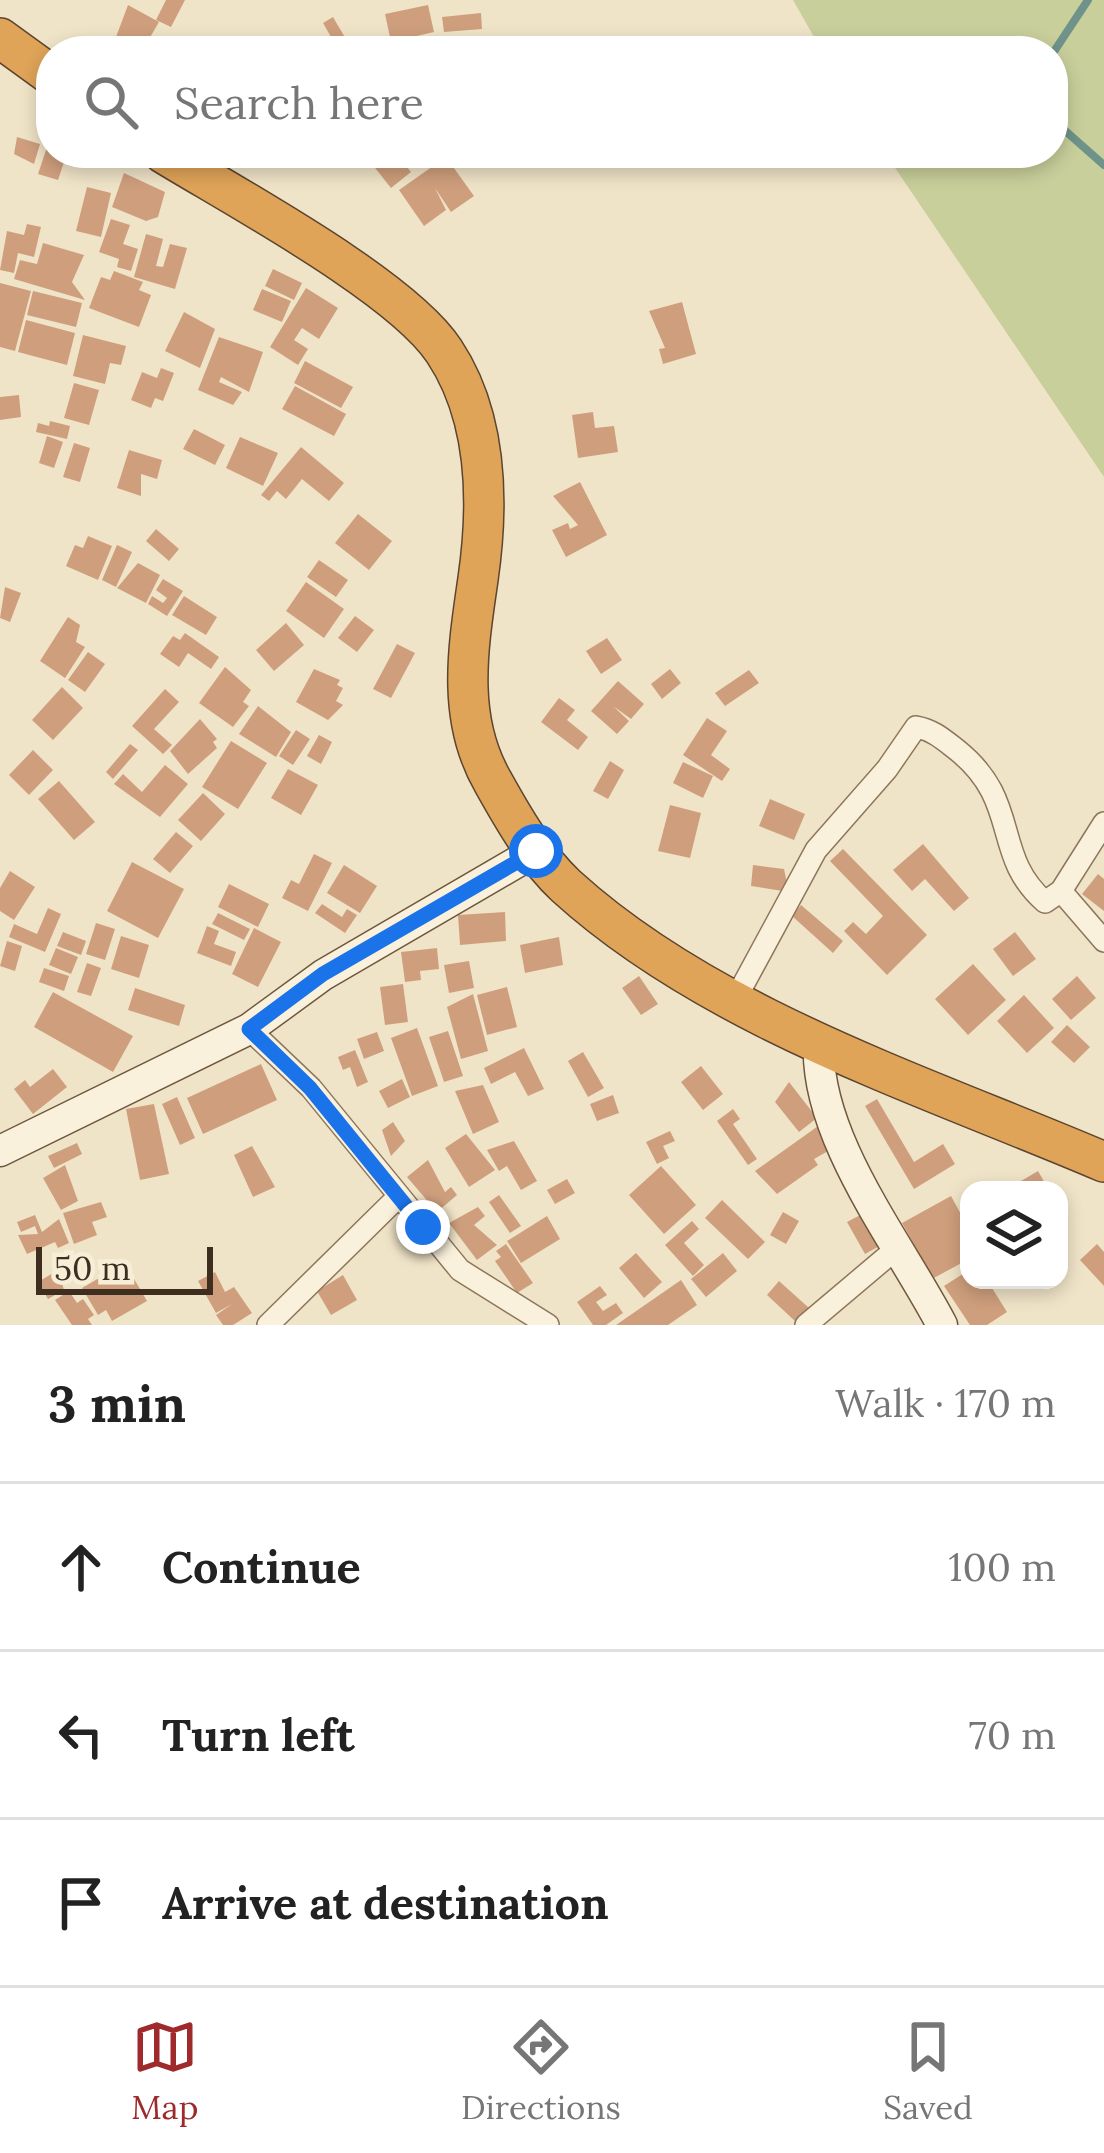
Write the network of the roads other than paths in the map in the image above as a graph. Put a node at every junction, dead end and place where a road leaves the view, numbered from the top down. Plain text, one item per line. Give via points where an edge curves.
1 (0, 38) edge
2 (36, 63) edge
3 (187, 168) edge
4 (1104, 823) edge
5 (536, 851) junction
6 (1060, 891) junction
7 (1104, 941) edge
8 (736, 998) junction
9 (249, 1029) junction
10 (819, 1043) junction
11 (0, 1151) edge
12 (1104, 1162) edge
13 (399, 1196) junction
14 (896, 1249) junction
15 (268, 1325) edge
16 (548, 1325) edge
17 (806, 1325) edge
18 (942, 1325) edge

1 - 2 highway
3 - 5 highway via 323,252 442,348 477,433 485,504 467,704 490,778
4 - 6 street
5 - 8 highway via 565,885 661,958
5 - 9 street via 323,974
6 - 7 street
6 - 8 street via 1045,902 1023,877 982,770 916,727 816,850
8 - 10 highway
9 - 11 street
9 - 13 street
10 - 12 highway
10 - 14 street via 823,1091
13 - 15 street
13 - 16 street via 460,1270
14 - 17 street
14 - 18 street

